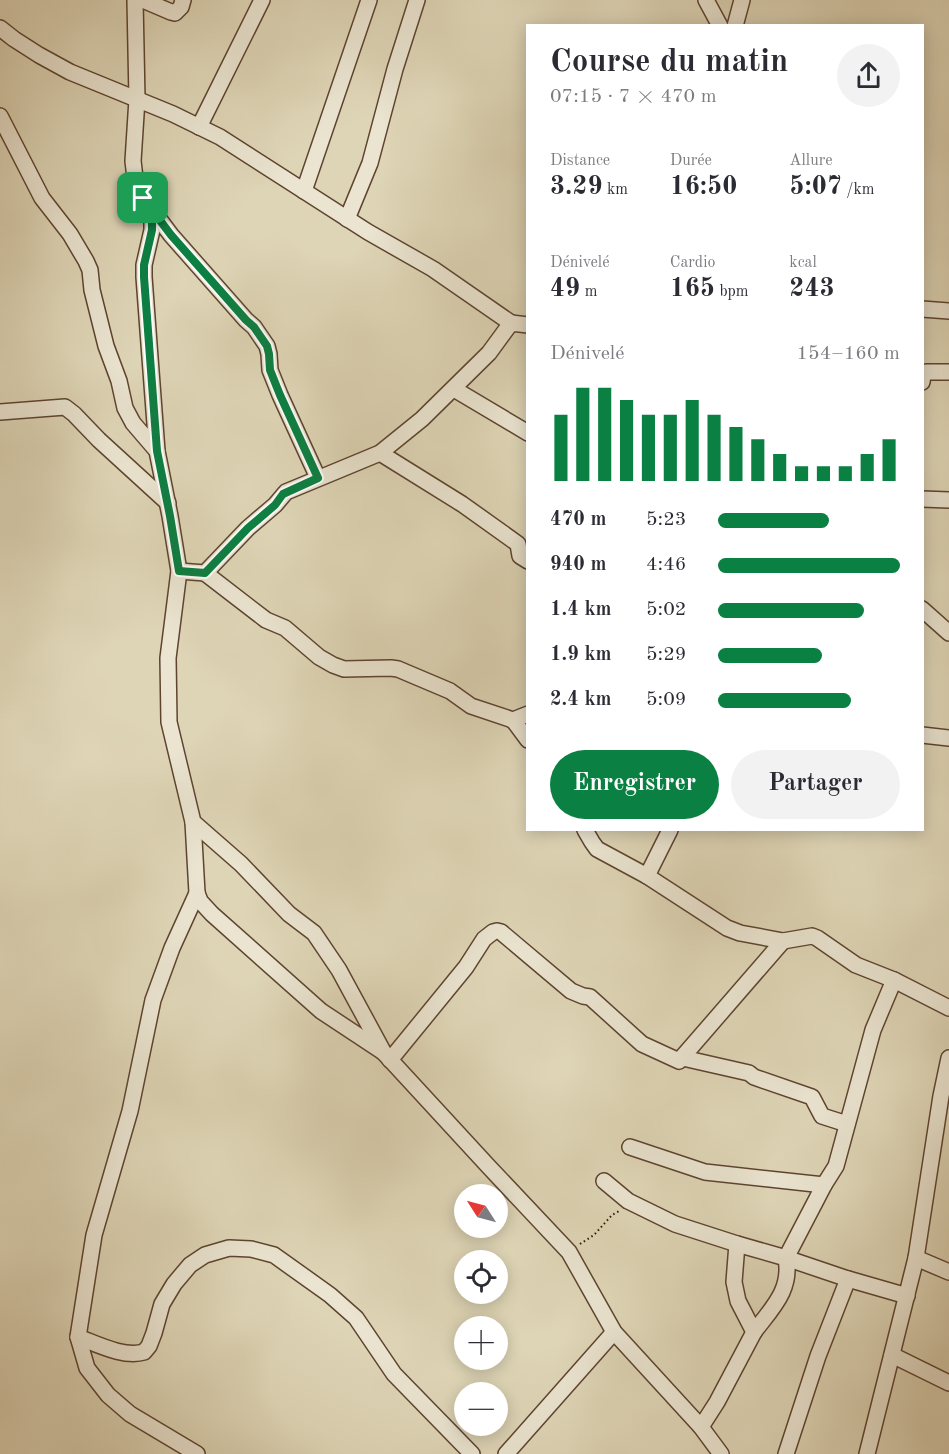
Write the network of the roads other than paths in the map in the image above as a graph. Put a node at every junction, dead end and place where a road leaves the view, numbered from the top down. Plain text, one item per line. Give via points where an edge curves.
1 (135, 0) edge
2 (144, 0) edge
3 (183, 0) edge
4 (262, 0) edge
5 (369, 0) edge
6 (417, 0) edge
7 (706, 0) edge
8 (742, 0) edge
9 (719, 24) edge
10 (736, 24) edge
11 (0, 28) edge
12 (136, 99) junction
13 (0, 116) edge
14 (199, 127) junction
15 (304, 191) junction
16 (143, 198) junction
17 (347, 219) junction
18 (924, 309) edge
19 (949, 311) edge
20 (511, 323) junction
21 (526, 325) edge
22 (949, 372) edge
23 (924, 374) edge
24 (454, 389) junction
25 (0, 412) edge
26 (526, 432) edge
27 (157, 451) junction
28 (380, 453) junction
29 (318, 478) junction
30 (924, 499) edge
31 (949, 500) edge
32 (168, 503) junction
33 (526, 560) edge
34 (179, 571) junction
35 (205, 573) junction
36 (924, 611) edge
37 (949, 633) edge
38 (526, 715) edge
39 (513, 720) junction
40 (924, 735) edge
41 (526, 737) edge
42 (949, 738) edge
43 (193, 822) junction
44 (586, 831) edge
45 (670, 831) edge
46 (647, 876) junction
47 (197, 893) junction
48 (783, 941) junction
49 (894, 980) junction
50 (948, 1004) edge
51 (387, 1056) junction
52 (683, 1058) junction
53 (949, 1058) edge
54 (847, 1124) junction
55 (630, 1147) dead end
56 (604, 1181) dead end
57 (824, 1185) junction
58 (737, 1244) junction
59 (786, 1258) junction
60 (916, 1258) junction
61 (949, 1272) edge
62 (848, 1280) junction
63 (907, 1296) junction
64 (614, 1332) junction
65 (754, 1332) junction
66 (78, 1337) junction
67 (892, 1355) junction
68 (949, 1383) edge
69 (701, 1427) junction
70 (197, 1454) edge
71 (472, 1454) edge
72 (506, 1454) edge
73 (721, 1454) edge
74 (786, 1454) edge
75 (867, 1454) edge

1 - 12 street
2 - 3 street via 175,13
4 - 14 street
5 - 15 street
6 - 17 street via 370,163
7 - 9 street
8 - 10 street
11 - 12 street via 70,72
12 - 14 street
12 - 16 street via 135,178
13 - 27 street via 42,198 87,261 125,408
14 - 15 street
15 - 17 street
16 - 27 street via 152,224 144,277
16 - 29 street via 267,346 270,370
17 - 20 street via 433,269
18 - 19 street
20 - 21 street
20 - 24 street
22 - 23 street
24 - 26 street
24 - 28 street
25 - 32 street via 65,407
27 - 32 street
28 - 29 street
28 - 33 street via 518,544 520,556
29 - 35 street via 283,494
30 - 31 street
32 - 34 street
34 - 35 street
34 - 43 street via 168,658 169,722
35 - 39 street via 333,665 344,669 398,669 450,691 471,706
36 - 37 street
38 - 39 street
39 - 41 street
40 - 42 street
43 - 47 street
43 - 51 street via 289,914 315,933
44 - 46 street via 597,849
45 - 46 street
46 - 48 street via 727,928
47 - 51 street via 212,914 315,1006
47 - 66 street via 153,1000 130,1111 94,1235
48 - 49 street via 812,936 856,965
48 - 52 street
49 - 50 street
49 - 54 street via 873,1030
51 - 52 street via 466,967 484,939 497,931 571,991 590,997 642,1044 676,1061
51 - 64 street via 569,1252
52 - 54 street via 749,1074 812,1097 822,1116
53 - 60 street
54 - 57 street via 836,1166
55 - 57 street via 705,1172
56 - 58 street via 632,1203 675,1224
57 - 59 street
58 - 59 street
58 - 65 street via 734,1282 738,1301
59 - 62 street
59 - 65 street via 788,1269 779,1299
60 - 61 street
60 - 63 street
62 - 63 street
62 - 74 street
63 - 67 street
64 - 69 street
64 - 72 street
65 - 69 street
66 - 70 street via 87,1368 108,1395 130,1414
66 - 71 street via 137,1355 144,1352 162,1304 190,1265 205,1255 229,1248 274,1255 356,1318 394,1374
67 - 68 street
67 - 75 street
69 - 73 street

